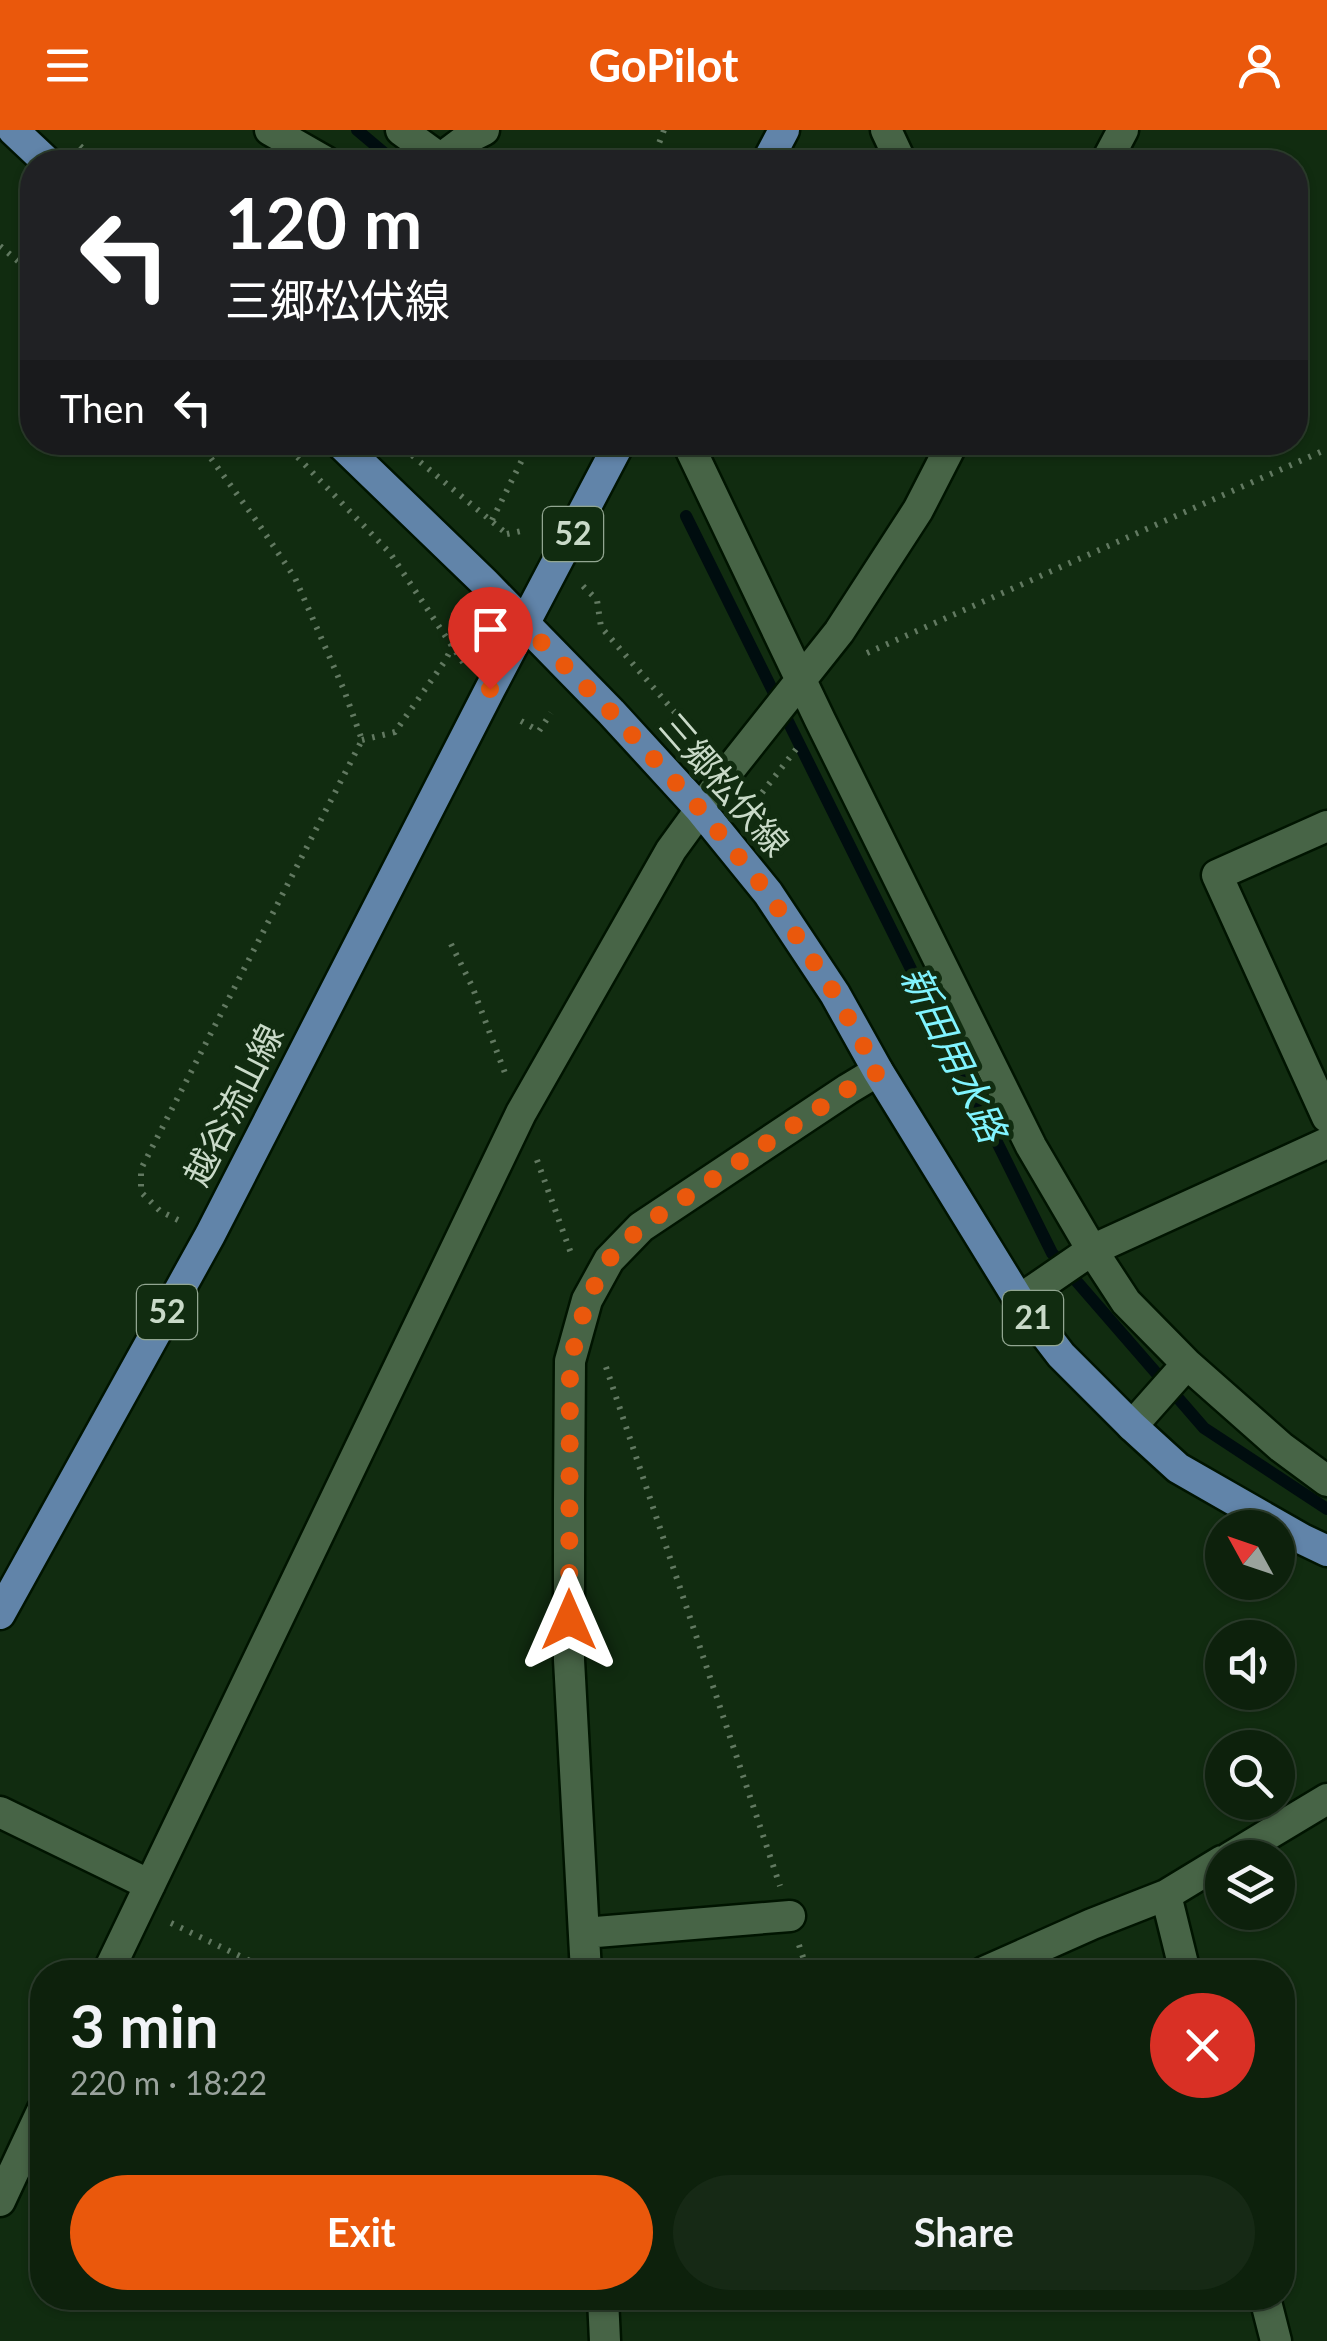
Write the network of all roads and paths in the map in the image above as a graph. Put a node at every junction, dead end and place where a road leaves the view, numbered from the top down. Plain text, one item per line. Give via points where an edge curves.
1 (13, 130) edge
2 (270, 130) edge
3 (401, 130) edge
4 (484, 130) edge
5 (34, 150) edge
6 (305, 150) edge
7 (426, 150) edge
8 (453, 150) edge
9 (0, 246) edge
10 (20, 263) edge
11 (1327, 449) edge
12 (209, 455) edge
13 (296, 455) edge
14 (353, 455) edge
15 (410, 455) edge
16 (524, 455) edge
17 (613, 455) edge
18 (693, 455) edge
19 (946, 455) edge
20 (492, 520) junction
21 (526, 530) dead end
22 (583, 586) dead end
23 (524, 625) junction
24 (601, 627) junction
25 (462, 628) dead end
26 (592, 643) dead end
27 (827, 646) junction
28 (453, 648) junction
29 (464, 664) dead end
30 (800, 677) junction
31 (551, 713) dead end
32 (521, 721) dead end
33 (362, 740) junction
34 (782, 766) dead end
35 (727, 772) junction
36 (699, 808) junction
37 (1327, 826) edge
38 (878, 1072) junction
39 (1327, 1117) edge
40 (1327, 1143) edge
41 (210, 1235) junction
42 (1084, 1255) junction
43 (1031, 1291) junction
44 (584, 1312) junction
45 (1184, 1368) junction
46 (1141, 1414) junction
47 (1327, 1481) edge
48 (1327, 1552) edge
49 (0, 1614) edge
50 (1327, 1798) edge
51 (0, 1812) edge
52 (1257, 1840) edge
53 (1205, 1872) edge
54 (1166, 1895) junction
55 (144, 1897) junction
56 (790, 1916) junction
57 (584, 1933) junction
58 (114, 1960) edge
59 (252, 1960) edge
60 (585, 1960) edge
61 (804, 1960) edge
62 (1011, 1960) edge
63 (1182, 1960) edge
64 (30, 2137) edge
65 (0, 2201) edge
66 (604, 2310) edge
67 (1268, 2310) edge
68 (606, 2341) edge
69 (1276, 2341) edge

1 - 5 main road
2 - 6 street
3 - 7 street
4 - 8 street
9 - 10 path
11 - 27 path via 867,653
12 - 33 path via 295,578
13 - 28 path via 390,553
14 - 23 main road, 三郷松伏線 / 21
15 - 20 path
16 - 20 path
17 - 23 main road, 52
18 - 30 street
19 - 27 street via 918,510
20 - 21 path via 506,534
22 - 24 path via 597,600
23 - 36 main road, 三郷松伏線 / 21
23 - 41 main road, 越谷流山線 / 52
24 - 26 path
24 - 35 path
25 - 28 path
27 - 30 street
28 - 29 path
28 - 33 path via 395,732
30 - 35 street
30 - 42 street
31 - 32 path via 539,731
33 - 41 path via 141,1169 141,1192 160,1210
34 - 35 path via 754,802
35 - 36 street
36 - 38 main road, 三郷松伏線 / 21 via 768,893
36 - 55 street via 521,1113
37 - 39 street via 1217,876
38 - 43 main road, 三郷松伏線 / 21
38 - 44 street via 641,1227 608,1260
40 - 42 street
41 - 49 main road, 越谷流山線 / 52
42 - 43 street
42 - 45 street
43 - 46 main road, 三郷松伏線 / 21 via 1061,1355
44 - 56 path
44 - 57 street via 570,1362 569,1660
45 - 46 street
45 - 47 street
46 - 48 main road, 三郷松伏線 / 21 via 1178,1468
50 - 52 street
51 - 55 street
53 - 54 street
54 - 62 street
54 - 63 street
55 - 58 street
55 - 59 path
56 - 57 street
56 - 61 path
57 - 60 street
64 - 65 street
66 - 68 street
67 - 69 street

